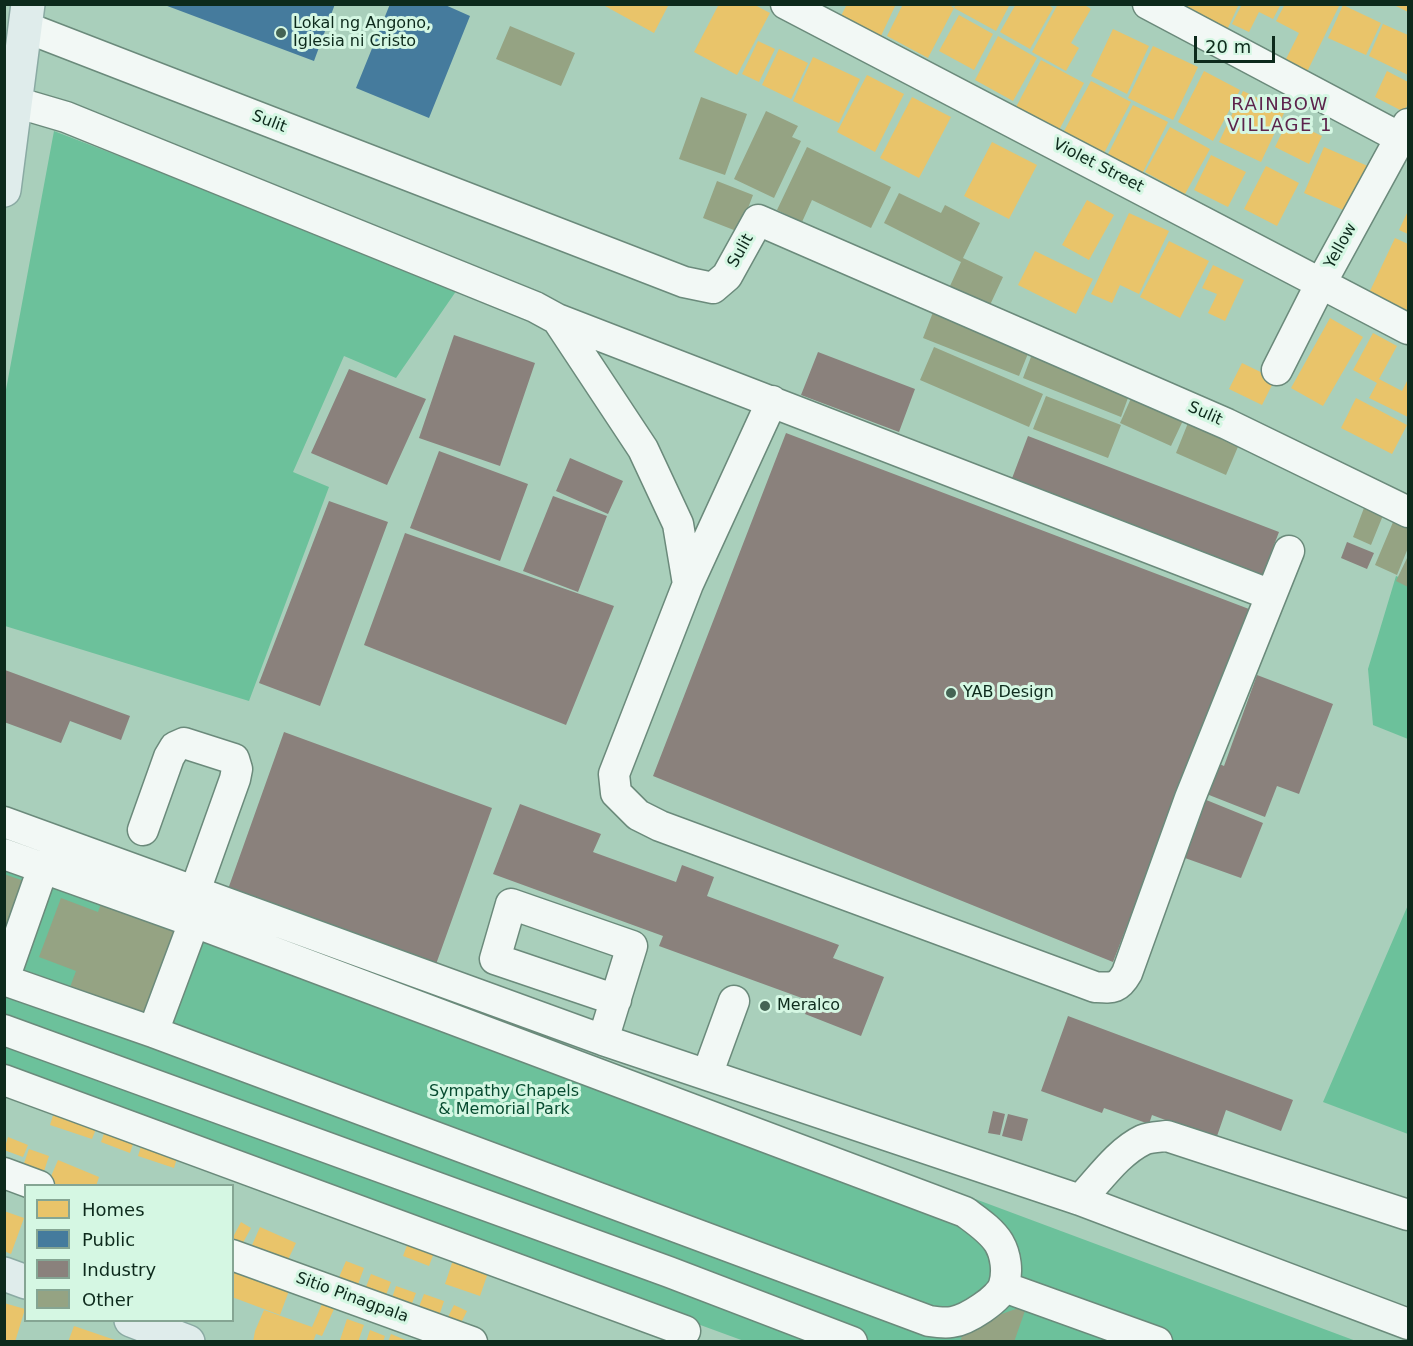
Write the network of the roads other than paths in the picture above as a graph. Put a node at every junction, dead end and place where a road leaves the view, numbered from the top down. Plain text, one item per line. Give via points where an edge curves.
1 (786, 4) edge
2 (1148, 4) edge
3 (827, 14) edge
4 (26, 16) edge
5 (15, 102) junction
6 (1406, 135) edge
7 (5, 189) edge
8 (1321, 283) junction
9 (556, 319) junction
10 (1408, 329) edge
11 (1277, 370) dead end
12 (772, 401) junction
13 (1408, 512) edge
14 (1288, 551) dead end
15 (688, 584) junction
16 (1271, 595) junction
17 (4, 822) edge
18 (143, 830) dead end
19 (4, 854) edge
20 (43, 868) junction
21 (195, 891) junction
22 (194, 922) junction
23 (4, 979) edge
24 (616, 1000) dead end
25 (734, 1001) dead end
26 (4, 1030) edge
27 (153, 1032) junction
28 (603, 1040) junction
29 (706, 1075) junction
30 (4, 1080) edge
31 (4, 1173) edge
32 (36, 1184) edge
33 (1080, 1200) junction
34 (1408, 1215) edge
35 (234, 1256) edge
36 (4, 1274) edge
37 (24, 1281) edge
38 (1004, 1287) junction
39 (136, 1322) edge
40 (1408, 1324) edge
41 (685, 1331) dead end
42 (188, 1341) edge
43 (472, 1341) edge
44 (852, 1341) edge
45 (1157, 1341) edge

1 - 3 street, Violet Street
2 - 6 street
3 - 8 street, Violet Street
4 - 5 main road
4 - 13 street, Sulit via 684,282 713,288 727,276 758,220 1227,424
5 - 7 main road
5 - 9 street via 66,117 536,307
6 - 8 street, Yellow
8 - 10 street, Violet Street
8 - 11 street, Yellow
9 - 12 street
9 - 15 street via 643,449 678,524
12 - 15 street
12 - 16 street
14 - 16 street
15 - 16 street via 614,774 616,794 638,815 1084,983 1112,988 1122,983 1131,965 1190,798
17 - 21 street
18 - 21 street via 175,747 184,743 234,759 235,779
19 - 20 street
20 - 22 street
20 - 23 street
21 - 28 street
22 - 27 street
22 - 38 street via 965,1212 1000,1244 1006,1265
23 - 27 street
24 - 28 street
25 - 29 street
26 - 44 street
27 - 38 street via 929,1322 953,1322 970,1316
28 - 29 street
29 - 33 street
30 - 41 street
31 - 32 street
33 - 34 street via 1134,1145 1146,1138 1167,1136
33 - 40 street
35 - 43 street, Sitio Pinagpala
36 - 37 main road
38 - 45 street
39 - 42 main road

